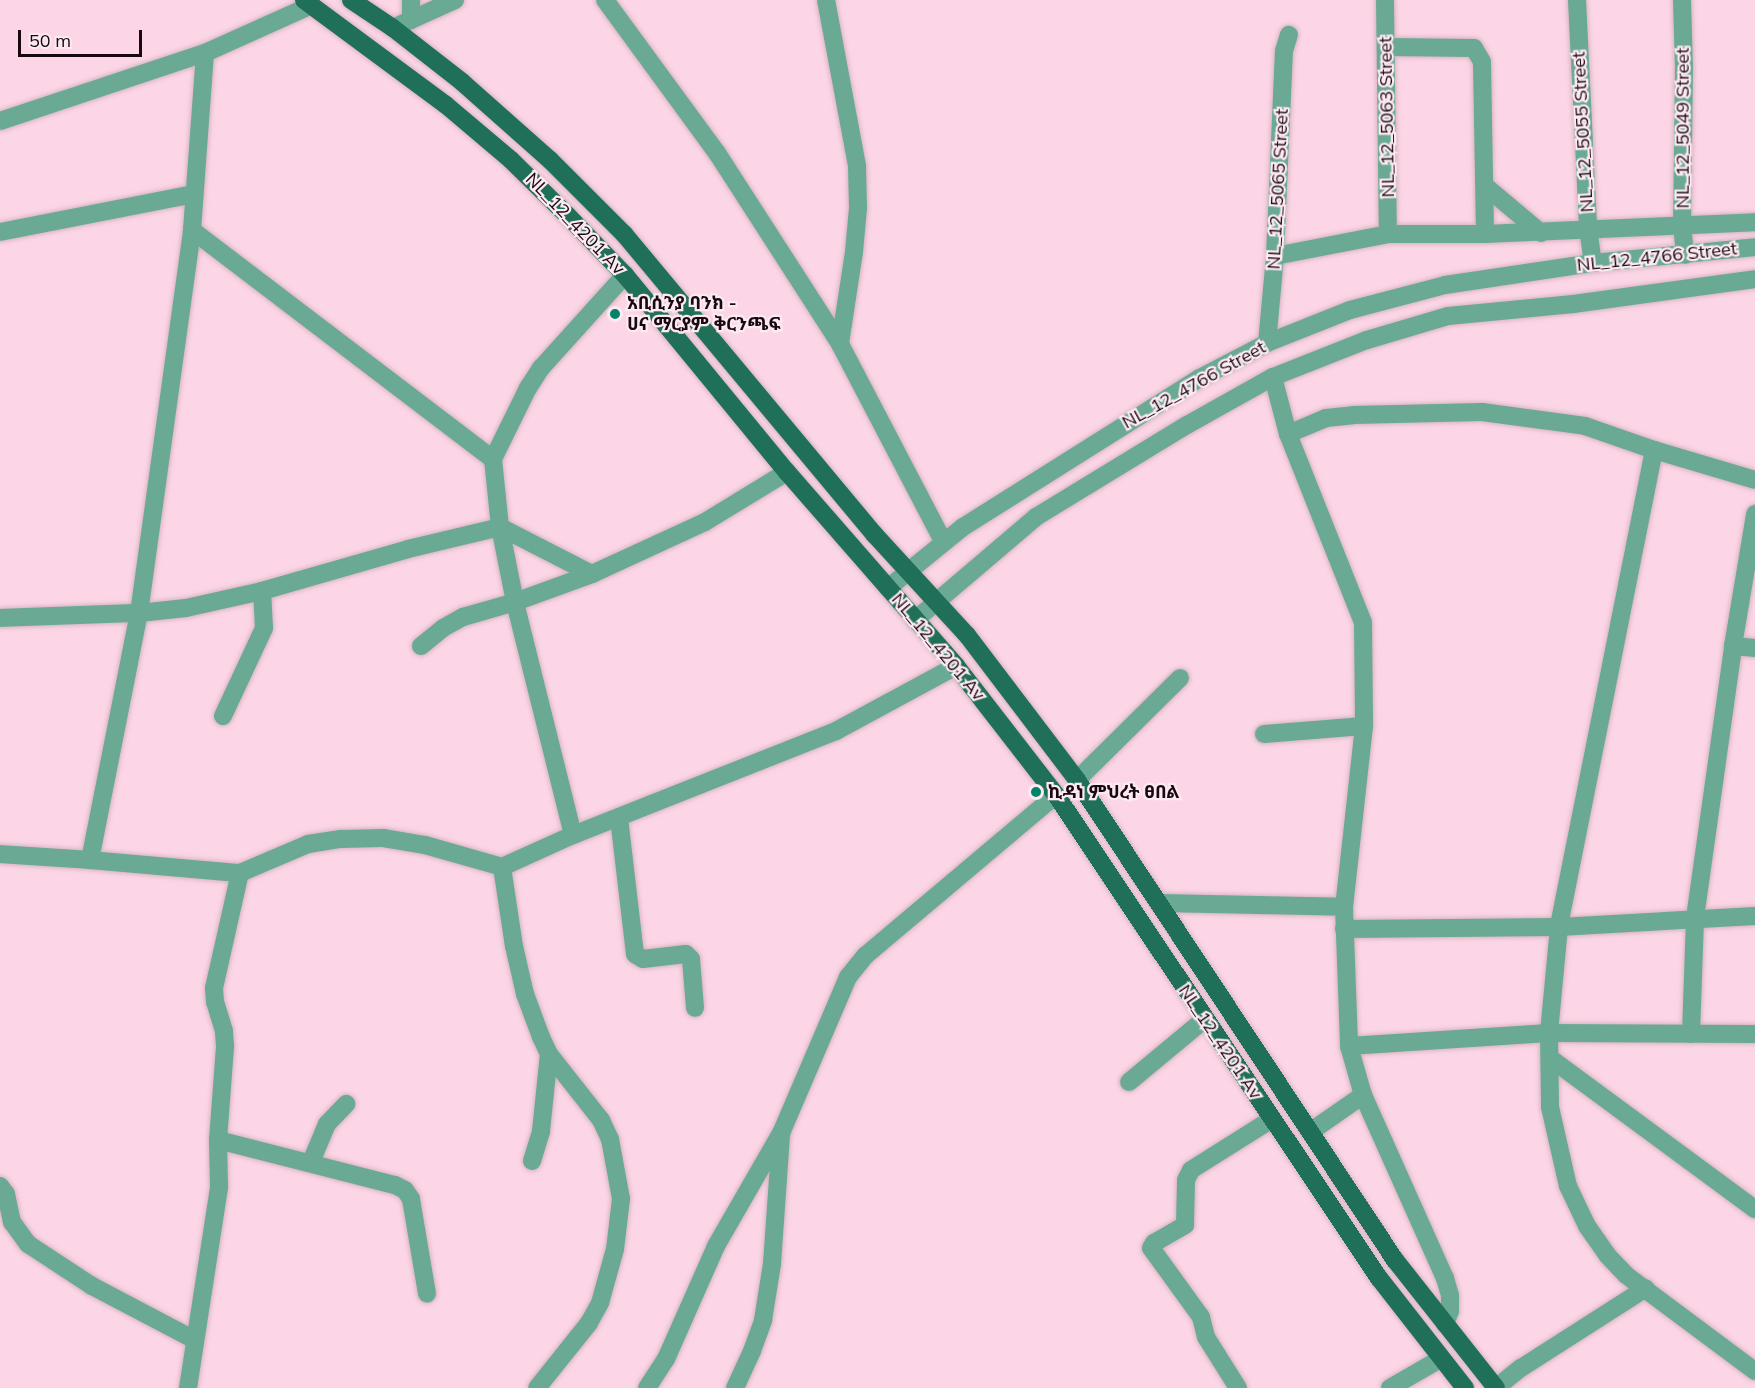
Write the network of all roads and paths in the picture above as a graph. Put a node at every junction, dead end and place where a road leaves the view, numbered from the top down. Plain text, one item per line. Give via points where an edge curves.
1 (351, 0) edge
2 (411, 0) edge
3 (455, 0) edge
4 (605, 0) edge
5 (826, 0) edge
6 (1385, 0) edge
7 (1577, 0) edge
8 (1682, 0) edge
9 (308, 2) edge
10 (411, 20) junction
11 (393, 28) junction
12 (1289, 35) dead end
13 (1386, 47) junction
14 (205, 53) junction
15 (0, 121) edge
16 (1485, 186) junction
17 (193, 194) junction
18 (1755, 222) edge
19 (1682, 225) junction
20 (1588, 228) junction
21 (192, 230) junction
22 (0, 232) edge
23 (1541, 233) junction
24 (1388, 234) junction
25 (1485, 234) junction
26 (1755, 247) edge
27 (1685, 255) junction
28 (1275, 256) junction
29 (1593, 263) junction
30 (625, 274) junction
31 (1755, 279) edge
32 (1267, 343) junction
33 (840, 344) junction
34 (1273, 377) junction
35 (1288, 435) junction
36 (1654, 450) junction
37 (493, 459) junction
38 (787, 472) junction
39 (1755, 480) edge
40 (1755, 514) edge
41 (500, 527) junction
42 (943, 542) junction
43 (908, 571) junction
44 (592, 574) junction
45 (888, 588) junction
46 (262, 591) junction
47 (515, 602) junction
48 (934, 602) junction
49 (139, 613) junction
50 (0, 618) edge
51 (915, 620) junction
52 (422, 646) dead end
53 (1733, 646) junction
54 (1755, 648) edge
55 (956, 666) junction
56 (1180, 678) dead end
57 (223, 716) dead end
58 (1364, 726) junction
59 (1264, 734) dead end
60 (1077, 780) junction
61 (1056, 795) junction
62 (619, 818) junction
63 (573, 835) junction
64 (0, 854) edge
65 (90, 860) junction
66 (502, 867) junction
67 (240, 873) junction
68 (1160, 903) junction
69 (1344, 907) junction
70 (1755, 916) edge
71 (1695, 918) junction
72 (1560, 927) junction
73 (1344, 929) junction
74 (695, 1008) dead end
75 (1205, 1019) junction
76 (1549, 1033) junction
77 (1691, 1034) junction
78 (1752, 1037) edge
79 (1349, 1046) junction
80 (549, 1054) junction
81 (1550, 1058) junction
82 (1130, 1083) dead end
83 (1363, 1095) junction
84 (345, 1104) dead end
85 (1272, 1119) junction
86 (782, 1131) junction
87 (1310, 1132) junction
88 (218, 1140) junction
89 (532, 1161) dead end
90 (311, 1162) junction
91 (0, 1186) edge
92 (1755, 1209) edge
93 (1646, 1288) junction
94 (427, 1294) dead end
95 (1445, 1323) junction
96 (195, 1340) junction
97 (1440, 1359) junction
98 (1755, 1371) edge
99 (188, 1388) edge
100 (537, 1388) edge
101 (647, 1388) edge
102 (735, 1388) edge
103 (1238, 1388) edge
104 (1390, 1388) edge
105 (1465, 1388) edge
106 (1496, 1388) edge

1 - 11 main road, NL_12_4201 Av
2 - 10 street
3 - 10 street
4 - 33 street via 717,153
5 - 33 street via 857,166 854,252
6 - 13 street, NL_12_5063 Street
7 - 20 street, NL_12_5055 Street
8 - 19 street, NL_12_5049 Street
9 - 14 street
9 - 30 main road, NL_12_4201 Av via 446,105 512,160
10 - 11 street
11 - 43 main road, NL_12_4201 Av via 541,152 624,234
12 - 28 street, NL_12_5065 Street via 1284,51
13 - 16 street via 1473,48 1482,62
13 - 24 street, NL_12_5063 Street
14 - 15 street
14 - 17 street
16 - 23 street
16 - 25 street
17 - 21 street
17 - 22 street
18 - 19 street, NL_12_4766 Street
19 - 20 street, NL_12_4766 Street
19 - 27 street, NL_12_5049 Street
20 - 23 street, NL_12_4766 Street
20 - 29 street, NL_12_5055 Street
21 - 37 street
21 - 49 street
23 - 25 street, NL_12_4766 Street
24 - 25 street, NL_12_4766 Street
24 - 28 street, NL_12_4766 Street
26 - 27 street, NL_12_4766 Street
27 - 29 street, NL_12_4766 Street
28 - 32 street, NL_12_5065 Street
29 - 32 street, NL_12_4766 Street via 1445,285 1350,310
30 - 37 street via 540,368
30 - 38 main road, NL_12_4201 Av
31 - 34 street, NL_12_4766 Street via 1573,304 1448,316 1367,340
32 - 42 street, NL_12_4766 Street via 1188,385
33 - 42 street
34 - 35 street
34 - 48 street, NL_12_4766 Street via 1036,517
35 - 36 street via 1326,418 1482,412 1585,426
35 - 58 street via 1363,622
36 - 39 street
36 - 72 street
37 - 41 street
38 - 44 street via 705,522
38 - 45 main road, NL_12_4201 Av
40 - 53 street
41 - 44 street
41 - 46 street
41 - 47 street
42 - 43 street, NL_12_4766 Street
43 - 45 street, NL_12_4766 Street
43 - 48 main road, NL_12_4201 Av
44 - 47 street
45 - 51 main road, NL_12_4201 Av
46 - 49 street via 186,608
46 - 57 street via 264,628
47 - 52 street via 464,617
47 - 63 street
48 - 51 street, NL_12_4766 Street
48 - 60 main road, NL_12_4201 Av via 967,635
49 - 50 street
49 - 65 street
51 - 55 main road, NL_12_4201 Av
53 - 54 street
53 - 71 street
55 - 61 main road, NL_12_4201 Av
55 - 62 street via 836,730
56 - 60 street
58 - 59 street
58 - 69 street
60 - 68 main road, NL_12_4201 Av
61 - 75 main road, NL_12_4201 Av
61 - 86 street via 866,955 848,977
62 - 63 street
62 - 74 street via 635,954 643,959 686,954 691,959
63 - 66 street
64 - 65 street
65 - 67 street
66 - 67 street via 425,845 383,838 308,844
66 - 80 street via 525,994
67 - 88 street via 214,988 225,1046
68 - 69 street
68 - 87 main road, NL_12_4201 Av
69 - 73 street
70 - 71 street
71 - 72 street
71 - 77 street
72 - 73 street
72 - 76 street
73 - 79 street
75 - 82 street
75 - 85 main road, NL_12_4201 Av
76 - 77 street
76 - 79 street
76 - 81 street
77 - 78 street
79 - 83 street
80 - 89 street via 541,1131
80 - 100 street via 601,1120 610,1139 621,1199 615,1249 600,1303
81 - 92 street
81 - 93 street via 1550,1107 1568,1186 1587,1226 1607,1255
83 - 87 street
83 - 95 street via 1446,1278 1450,1311
84 - 90 street via 327,1124
85 - 97 main road, NL_12_4201 Av via 1379,1278
85 - 103 street via 1191,1170 1186,1180 1185,1226 1151,1248 1202,1317 1206,1337
86 - 101 street via 716,1246 666,1359
86 - 102 street via 772,1264 763,1320
87 - 95 main road, NL_12_4201 Av via 1395,1260
88 - 90 street
88 - 96 street via 217,1206
90 - 94 street via 405,1190 411,1199
91 - 96 street via 6,1194 12,1221 28,1244 92,1286
93 - 98 street
93 - 106 street
95 - 106 main road, NL_12_4201 Av
96 - 99 street
97 - 104 street
97 - 105 main road, NL_12_4201 Av

